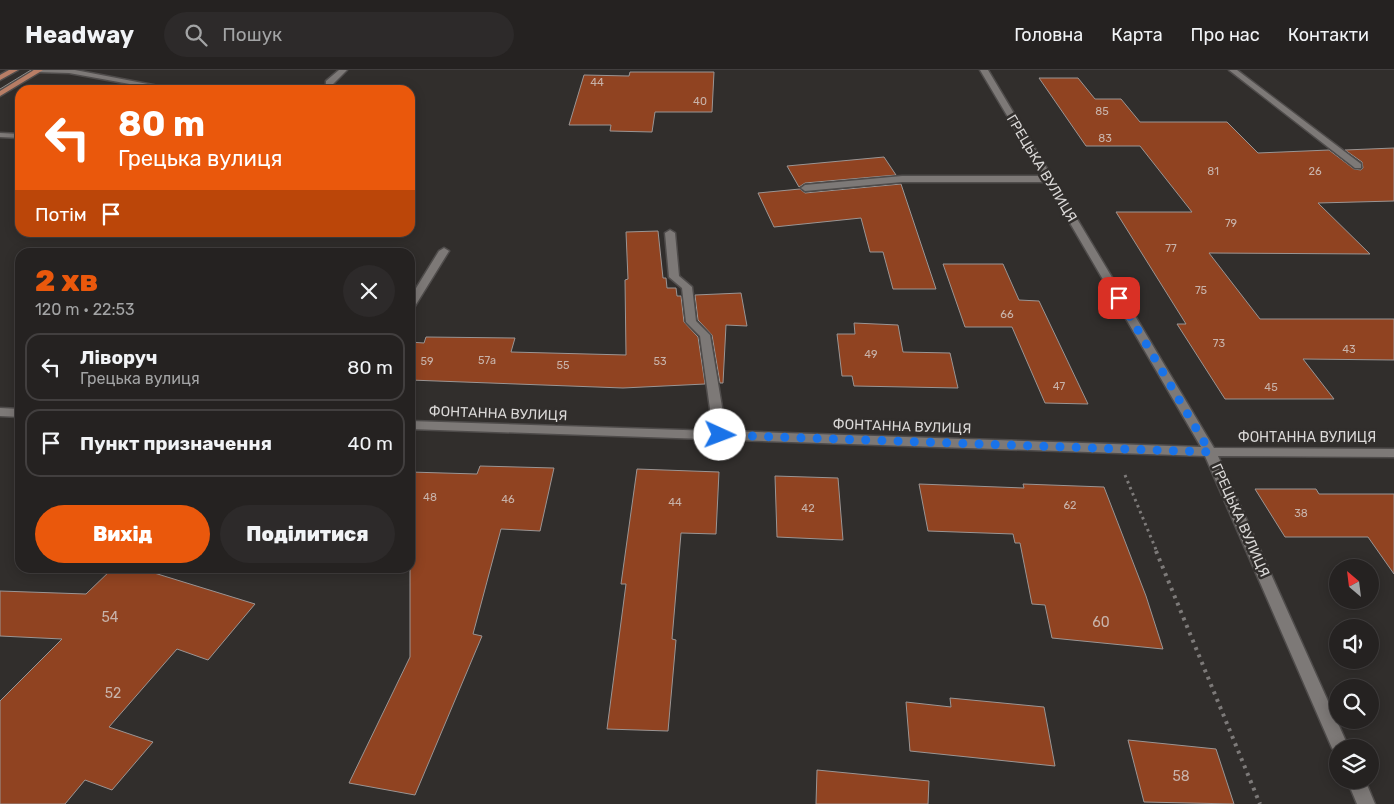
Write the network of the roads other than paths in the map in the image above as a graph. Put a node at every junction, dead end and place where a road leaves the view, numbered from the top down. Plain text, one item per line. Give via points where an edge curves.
1 (14, 70) edge
2 (38, 70) edge
3 (343, 70) edge
4 (984, 70) edge
5 (1233, 70) edge
6 (0, 78) edge
7 (132, 82) junction
8 (329, 83) dead end
9 (128, 85) edge
10 (148, 85) edge
11 (0, 94) edge
12 (0, 135) edge
13 (15, 136) edge
14 (1358, 166) dead end
15 (1049, 179) junction
16 (804, 188) dead end
17 (670, 233) dead end
18 (444, 251) dead end
19 (415, 298) edge
20 (0, 412) edge
21 (15, 413) edge
22 (415, 425) edge
23 (720, 435) junction
24 (1210, 452) junction
25 (1394, 453) edge
26 (1337, 739) edge
27 (1360, 789) edge
28 (1366, 804) edge

1 - 6 main road
2 - 7 street via 69,71
2 - 11 main road
3 - 8 street
4 - 15 street, ГРЕЦЬКА ВУЛИЦЯ
5 - 14 street
7 - 9 street
7 - 10 street
12 - 13 street
15 - 16 street via 902,179
15 - 24 street, ГРЕЦЬКА ВУЛИЦЯ
17 - 23 street via 674,277 687,288 691,322 706,335
18 - 19 street
20 - 21 street
22 - 23 street, ФОНТАННА ВУЛИЦЯ
23 - 24 street, ФОНТАННА ВУЛИЦЯ
24 - 25 street, ФОНТАННА ВУЛИЦЯ
24 - 26 street, ГРЕЦЬКА ВУЛИЦЯ
27 - 28 street

